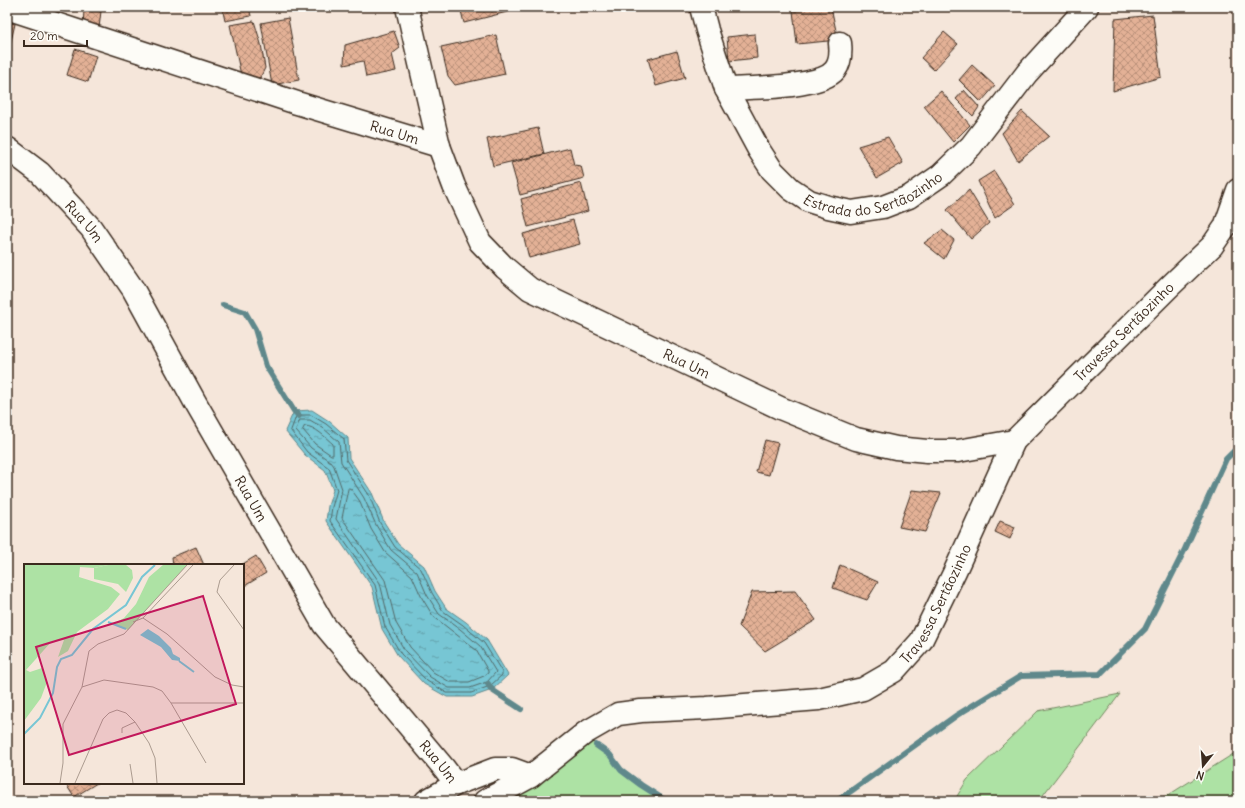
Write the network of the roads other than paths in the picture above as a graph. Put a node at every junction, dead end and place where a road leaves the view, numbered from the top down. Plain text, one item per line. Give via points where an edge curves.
1 (407, 7) edge
2 (701, 7) edge
3 (1087, 7) edge
4 (7, 8) edge
5 (840, 43) dead end
6 (726, 89) junction
7 (439, 146) junction
8 (7, 148) edge
9 (1238, 190) edge
10 (1014, 441) junction
11 (531, 776) junction
12 (456, 784) junction
13 (426, 801) edge
14 (485, 801) edge

1 - 7 street, Rua Um
2 - 6 street, Estrada do Sertãozinho
3 - 6 street, Estrada do Sertãozinho via 1027,73 971,146 941,175 909,197 883,207 851,212 809,201 791,189 772,170 762,155
4 - 7 street, Rua Um via 297,103
5 - 6 street via 839,62 826,77 790,86
7 - 10 street, Rua Um via 480,242 530,289 780,408 856,439 896,448 927,451 958,451
8 - 12 street, Rua Um via 40,173 91,228 133,289 324,625
9 - 10 street, Travessa Sertãozinho via 1225,227 1212,246
10 - 11 street, Travessa Sertãozinho via 921,641 894,671 863,689 819,698 618,714 585,733
11 - 12 street, Rua Um via 512,769 495,769
11 - 14 street, Travessa Sertãozinho
12 - 13 street

